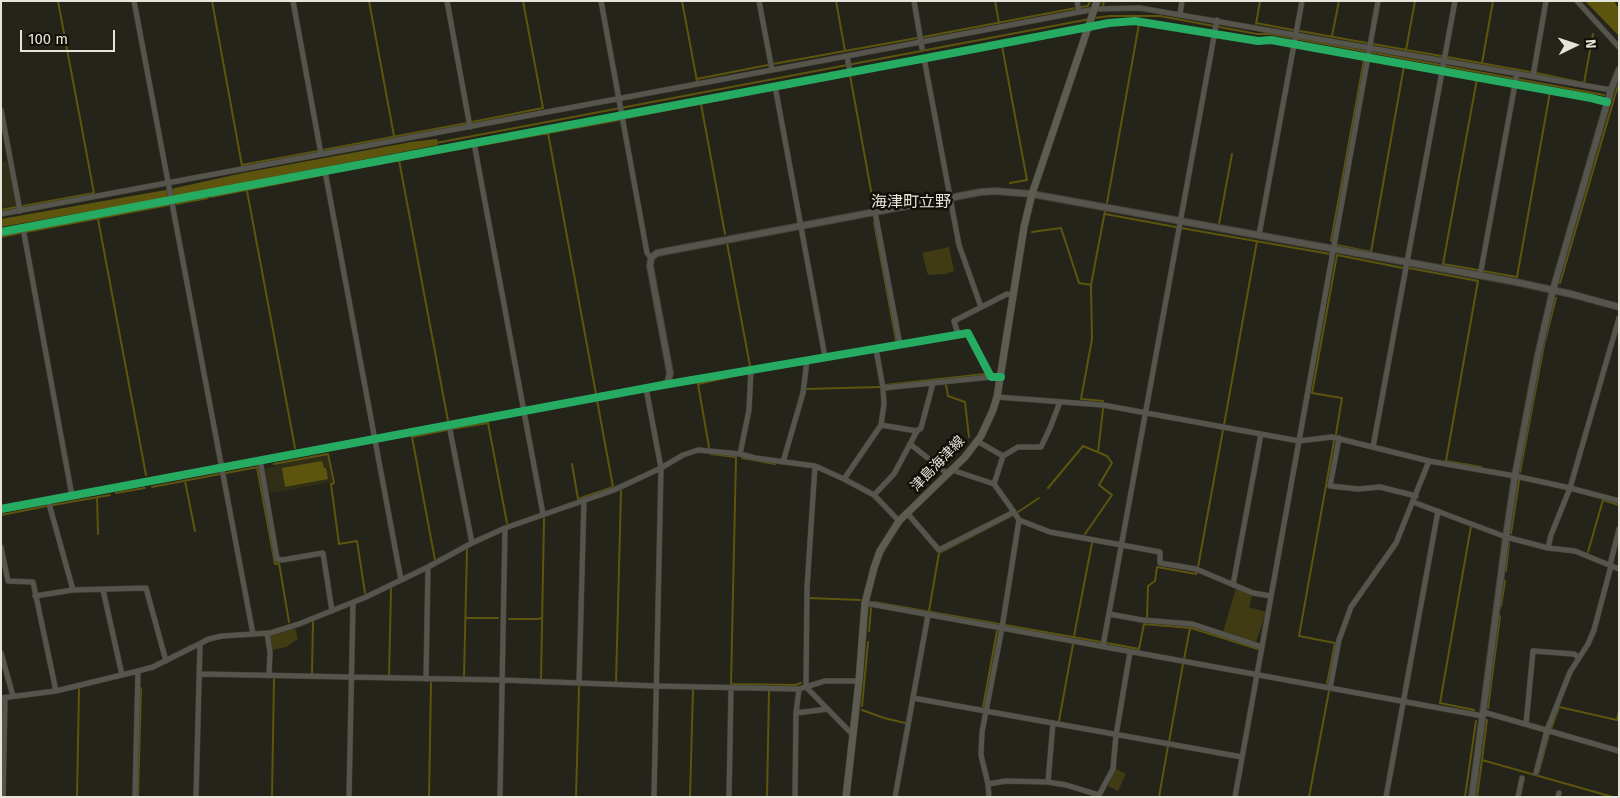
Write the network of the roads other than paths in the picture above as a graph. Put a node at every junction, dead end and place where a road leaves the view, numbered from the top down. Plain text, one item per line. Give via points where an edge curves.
1 (134, 1) edge
2 (293, 1) edge
3 (447, 1) edge
4 (601, 1) edge
5 (759, 1) edge
6 (914, 1) edge
7 (1077, 1) edge
8 (1182, 1) edge
9 (1302, 1) edge
10 (1378, 1) edge
11 (1455, 1) edge
12 (1546, 1) edge
13 (1577, 1) edge
14 (1096, 5) edge
15 (1079, 12) junction
16 (1180, 14) junction
17 (1217, 22) junction
18 (1089, 25) junction
19 (1215, 32) junction
20 (1296, 35) junction
21 (1294, 43) junction
22 (922, 45) junction
23 (1619, 47) edge
24 (1370, 48) junction
25 (1368, 57) junction
26 (847, 58) junction
27 (924, 58) junction
28 (1443, 66) junction
29 (772, 70) junction
30 (1619, 70) edge
31 (849, 71) junction
32 (1533, 76) junction
33 (1516, 79) junction
34 (775, 86) junction
35 (1611, 90) junction
36 (620, 100) junction
37 (1607, 102) junction
38 (1, 110) edge
39 (622, 114) junction
40 (470, 127) junction
41 (474, 143) junction
42 (321, 154) junction
43 (325, 171) junction
44 (169, 185) junction
45 (1032, 194) junction
46 (950, 198) junction
47 (172, 199) junction
48 (20, 211) junction
49 (875, 212) junction
50 (1, 214) edge
51 (1180, 221) junction
52 (800, 226) junction
53 (23, 228) junction
54 (1, 232) edge
55 (1259, 235) junction
56 (1334, 249) junction
57 (651, 258) junction
58 (1407, 262) junction
59 (1480, 276) junction
60 (1553, 290) junction
61 (1012, 295) junction
62 (981, 307) junction
63 (1619, 307) edge
64 (1619, 318) edge
65 (958, 334) junction
66 (900, 345) junction
67 (876, 349) junction
68 (825, 357) junction
69 (808, 360) junction
70 (750, 369) junction
71 (991, 377) junction
72 (1001, 377) junction
73 (933, 383) junction
74 (663, 385) junction
75 (646, 388) junction
76 (883, 388) junction
77 (998, 397) junction
78 (1060, 402) junction
79 (524, 410) junction
80 (1145, 413) junction
81 (448, 425) junction
82 (881, 425) junction
83 (917, 431) junction
84 (1260, 434) junction
85 (375, 438) junction
86 (1339, 438) junction
87 (977, 441) junction
88 (1299, 441) junction
89 (910, 444) junction
90 (1372, 447) junction
91 (740, 454) junction
92 (1003, 456) junction
93 (260, 460) junction
94 (1429, 461) junction
95 (783, 462) junction
96 (815, 466) junction
97 (222, 468) junction
98 (661, 468) junction
99 (950, 472) junction
100 (1515, 476) junction
101 (844, 479) junction
102 (994, 484) junction
103 (1570, 488) junction
104 (874, 495) junction
105 (72, 496) junction
106 (1416, 496) junction
107 (48, 500) junction
108 (584, 500) junction
109 (1619, 501) edge
110 (1413, 502) junction
111 (1, 509) edge
112 (1438, 511) junction
113 (1014, 512) junction
114 (907, 513) junction
115 (542, 514) junction
116 (1020, 520) junction
117 (899, 521) junction
118 (505, 528) junction
119 (1619, 529) edge
120 (1506, 537) junction
121 (472, 543) junction
122 (1121, 544) junction
123 (1, 547) edge
124 (1548, 548) junction
125 (1610, 566) junction
126 (428, 567) junction
127 (1619, 569) edge
128 (401, 580) junction
129 (1233, 585) junction
130 (73, 590) junction
131 (103, 590) junction
132 (35, 596) junction
133 (1271, 596) junction
134 (353, 603) junction
135 (866, 603) junction
136 (332, 611) junction
137 (1109, 614) junction
138 (928, 615) junction
139 (1002, 628) junction
140 (267, 633) junction
141 (253, 634) junction
142 (200, 644) junction
143 (1103, 646) junction
144 (1262, 647) junction
145 (1130, 652) junction
146 (1, 653) edge
147 (1578, 657) junction
148 (166, 661) junction
149 (138, 671) junction
150 (199, 674) junction
151 (1257, 675) junction
152 (122, 676) junction
153 (269, 676) junction
154 (352, 678) junction
155 (426, 679) junction
156 (502, 680) junction
157 (859, 681) junction
158 (579, 683) junction
159 (656, 686) junction
160 (806, 687) junction
161 (731, 688) junction
162 (1330, 688) junction
163 (799, 689) junction
164 (56, 691) junction
165 (13, 696) junction
166 (3, 698) edge
167 (913, 698) junction
168 (1403, 701) junction
169 (828, 709) junction
170 (986, 711) junction
171 (796, 713) junction
172 (1483, 714) junction
173 (1053, 723) junction
174 (1526, 724) junction
175 (1548, 730) junction
176 (853, 735) junction
177 (1116, 735) junction
178 (1619, 751) edge
179 (1242, 757) junction
180 (1536, 773) dead end
181 (1522, 778) dead end
182 (1048, 782) junction
183 (988, 784) junction
184 (1099, 796) edge
185 (2, 797) edge
186 (136, 797) edge
187 (196, 797) edge
188 (348, 797) edge
189 (500, 797) edge
190 (654, 797) edge
191 (729, 797) edge
192 (795, 797) edge
193 (846, 797) edge
194 (895, 797) edge
195 (989, 797) edge
196 (1235, 797) edge
197 (1386, 797) edge
198 (1472, 797) edge
199 (1518, 797) edge

1 - 44 street
2 - 42 street
3 - 40 street
4 - 36 street
5 - 29 street
6 - 22 street
7 - 15 street
8 - 16 street
9 - 20 street
10 - 24 street
11 - 28 street
12 - 32 street
13 - 23 street
14 - 15 street
14 - 16 street
14 - 18 main road, 津島海津線
15 - 22 street
16 - 17 street
17 - 19 street
17 - 20 street
18 - 19 street via 1135,20
18 - 27 street
18 - 45 main road, 津島海津線
19 - 21 street via 1258,41
19 - 51 street
20 - 21 street
20 - 24 street
21 - 25 street
21 - 55 street
22 - 26 street
24 - 25 street
24 - 28 street
25 - 28 street
25 - 56 street
26 - 29 street
26 - 31 street
27 - 31 street
27 - 46 street
28 - 33 street
28 - 33 street
28 - 58 street
29 - 36 street
30 - 35 street
31 - 34 street
32 - 33 street
32 - 35 street
33 - 37 street
33 - 59 street
34 - 39 street
34 - 52 street
35 - 37 street
36 - 39 street
36 - 40 street
37 - 60 street
38 - 48 street
39 - 41 street
39 - 57 street via 647,253
40 - 42 street
41 - 43 street
41 - 79 street
42 - 44 street
43 - 47 street
43 - 85 street
44 - 47 street
44 - 48 street
45 - 46 street via 995,191
45 - 51 street
45 - 61 main road, 津島海津線
46 - 49 street
46 - 62 street via 959,244
47 - 53 street
47 - 97 street
48 - 50 street
49 - 52 street
49 - 66 street
51 - 55 street
51 - 80 street
52 - 57 street via 663,251
52 - 68 street
53 - 54 street
53 - 105 street
55 - 56 street
56 - 58 street
56 - 88 street
57 - 74 street via 670,373 668,382
58 - 59 street
58 - 90 street
59 - 60 street
60 - 63 street
60 - 100 street
61 - 62 street via 1007,294
61 - 72 main road, 津島海津線
62 - 65 street via 954,321
64 - 103 street
65 - 66 street
65 - 71 street via 970,335
66 - 67 street
67 - 68 street
67 - 76 street
68 - 69 street
69 - 70 street
69 - 95 street via 803,393
70 - 74 street
70 - 91 street via 748,410
71 - 72 street
71 - 73 street
72 - 77 main road, 津島海津線
73 - 76 street
73 - 83 street via 922,428
74 - 75 street
75 - 79 street
75 - 98 street
76 - 82 street
77 - 78 street
77 - 87 main road, 津島海津線
78 - 80 street via 1103,405
78 - 92 street via 1041,447 1018,448
79 - 81 street
79 - 115 street
80 - 84 street
80 - 122 street
81 - 85 street
81 - 121 street
82 - 83 street
82 - 101 street
83 - 89 street
84 - 88 street
84 - 129 street
85 - 93 street
85 - 128 street
86 - 88 street
86 - 90 street
86 - 106 street via 1330,486 1380,487
87 - 92 street
87 - 99 main road, 津島海津線
88 - 133 street
89 - 99 street
89 - 104 street via 894,474
90 - 94 street
91 - 95 street
91 - 98 street via 698,450
92 - 102 street
93 - 97 street
93 - 136 street via 277,559 323,553
94 - 100 street
94 - 106 street
95 - 96 street
96 - 101 street
96 - 160 street via 807,588
97 - 105 street
97 - 141 street
98 - 108 street
98 - 159 street
99 - 102 street
99 - 114 main road, 津島海津線
100 - 103 street
100 - 120 street
101 - 104 street
102 - 113 street
103 - 109 street
103 - 124 street
104 - 117 street
105 - 107 street
106 - 110 street
107 - 111 street
107 - 130 street
108 - 115 street
108 - 158 street
110 - 112 street
110 - 162 street via 1396,543 1351,607 1339,640
112 - 120 street
112 - 168 street
113 - 114 street via 939,550
113 - 116 street
114 - 117 main road, 津島海津線
115 - 118 street
116 - 122 street via 1050,532
116 - 139 street
117 - 135 main road, 津島海津線 via 880,551
118 - 121 street
118 - 156 street
119 - 125 street
120 - 124 street
120 - 172 street
121 - 126 street
122 - 129 street via 1160,552 1160,563 1196,570
122 - 137 street
123 - 132 street via 8,582 32,582
124 - 125 street via 1575,550
125 - 127 street
125 - 147 street via 1594,630
126 - 128 street
126 - 155 street
128 - 134 street
129 - 133 street
130 - 131 street
130 - 132 street
131 - 148 street via 146,588
131 - 152 street
132 - 164 street
133 - 144 street
134 - 136 street
134 - 154 street
135 - 138 street
135 - 157 main road, 津島海津線
136 - 140 street
137 - 143 street
137 - 144 street via 1192,624
138 - 139 street
138 - 167 street
139 - 143 street
139 - 170 street
140 - 141 street
140 - 153 street
141 - 142 street via 222,636
142 - 148 street
142 - 150 street
143 - 145 street
144 - 151 street
145 - 151 street
145 - 177 street
146 - 165 street
147 - 174 street via 1533,651
147 - 175 street
148 - 149 street
149 - 152 street
149 - 186 street
150 - 153 street
150 - 187 street
151 - 162 street
151 - 179 street
152 - 164 street
153 - 154 street
154 - 155 street
154 - 188 street
155 - 156 street
156 - 158 street
156 - 189 street
157 - 160 street via 825,681
157 - 176 main road, 津島海津線
158 - 159 street
159 - 161 street
159 - 190 street
160 - 163 street
160 - 169 street
161 - 163 street
161 - 191 street
162 - 168 street
163 - 171 street
164 - 165 street
165 - 166 street
166 - 185 street
167 - 170 street
167 - 194 street
168 - 172 street
168 - 197 street
169 - 171 street
169 - 176 street
170 - 173 street
170 - 183 street via 981,756
171 - 192 street
172 - 174 street
172 - 198 street
173 - 177 street
173 - 182 street
174 - 175 street
175 - 178 street
175 - 180 street
176 - 193 main road, 津島海津線
177 - 179 street
177 - 184 street via 1113,769
179 - 196 street
181 - 199 street
182 - 183 street
182 - 184 street
183 - 195 street

